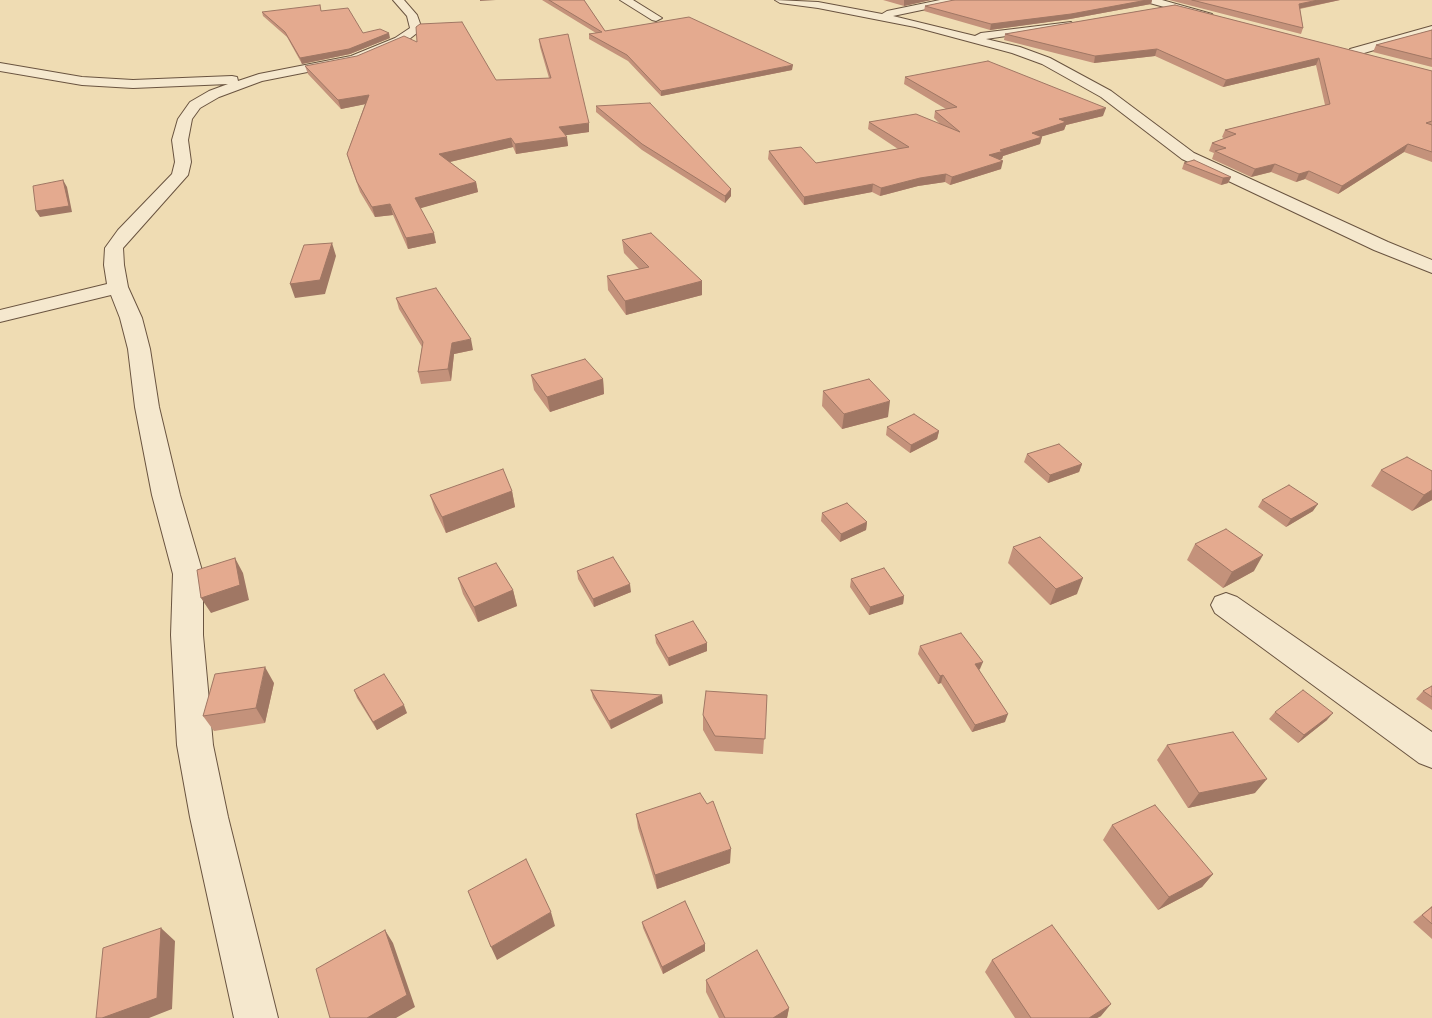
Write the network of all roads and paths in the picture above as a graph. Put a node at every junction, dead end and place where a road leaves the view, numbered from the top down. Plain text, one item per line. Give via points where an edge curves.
1 (398, 0) edge
2 (625, 0) edge
3 (780, 0) edge
4 (955, 0) edge
5 (1150, 0) edge
6 (1172, 6) junction
7 (1144, 11) edge
8 (876, 16) junction
9 (656, 18) dead end
10 (1218, 19) edge
11 (1080, 22) edge
12 (1432, 29) edge
13 (969, 37) junction
14 (1380, 59) edge
15 (0, 67) edge
16 (259, 78) junction
17 (1432, 267) edge
18 (118, 287) junction
19 (0, 316) edge
20 (1226, 605) dead end
21 (1432, 752) edge
22 (256, 1018) edge

1 - 16 street via 412,15 416,29 399,41 354,59
2 - 9 street
3 - 8 street
4 - 8 street
5 - 6 street
6 - 7 street
6 - 10 street
8 - 13 street
11 - 13 street
12 - 14 street via 1349,51
13 - 17 street via 1046,61 1106,94 1188,156 1373,243
15 - 16 street via 82,81 133,84
16 - 18 street via 214,94 195,105 185,119 180,140 184,162 180,175 114,248
18 - 19 street
18 - 22 street via 139,349 147,407 166,495 188,574 187,635 195,745
20 - 21 street

